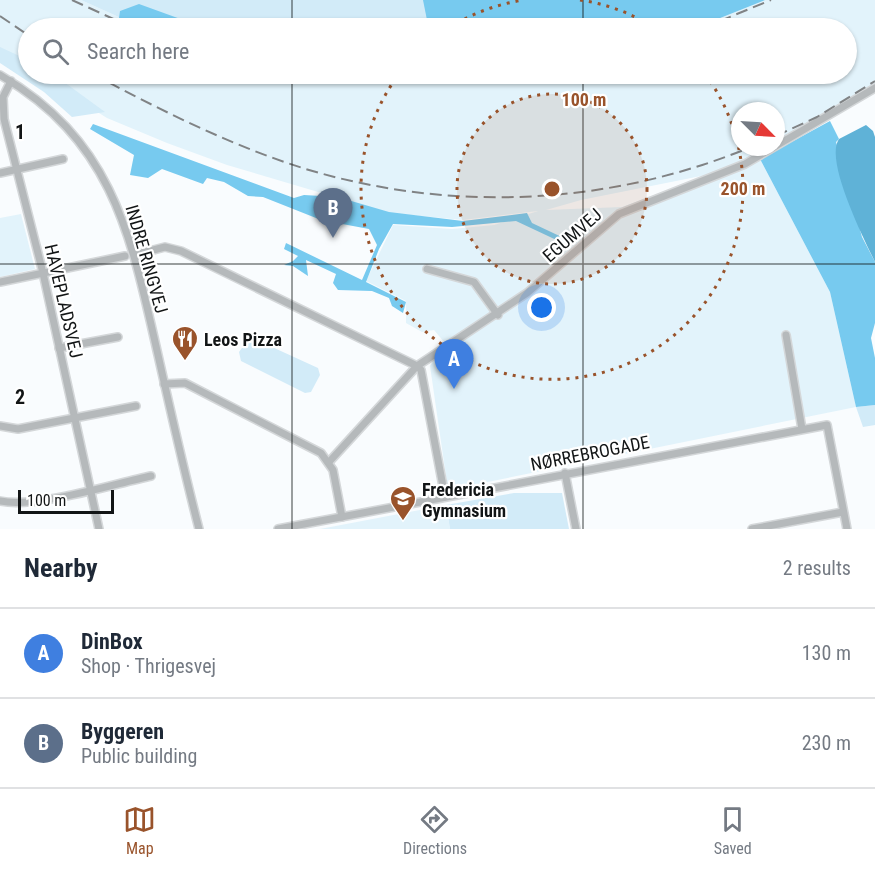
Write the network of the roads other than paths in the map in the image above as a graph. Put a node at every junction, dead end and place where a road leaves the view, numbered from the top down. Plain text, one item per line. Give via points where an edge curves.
1 (0, 75) edge
2 (11, 81) junction
3 (875, 88) edge
4 (63, 159) dead end
5 (17, 169) junction
6 (0, 172) edge
7 (134, 255) junction
8 (125, 256) dead end
9 (428, 269) dead end
10 (43, 273) junction
11 (0, 282) edge
12 (498, 315) junction
13 (786, 335) dead end
14 (118, 337) dead end
15 (59, 348) junction
16 (417, 366) junction
17 (164, 384) junction
18 (136, 406) dead end
19 (74, 419) junction
20 (0, 426) edge
21 (802, 429) junction
22 (329, 462) junction
23 (565, 473) junction
24 (151, 476) dead end
25 (90, 489) junction
26 (445, 497) junction
27 (0, 501) edge
28 (843, 512) junction
29 (342, 517) junction
30 (99, 529) edge
31 (199, 529) edge
32 (278, 529) edge
33 (576, 529) edge
34 (752, 529) edge
35 (847, 529) edge

1 - 2 street, INDRE RINGVEJ
2 - 5 street, HAVEPLADSVEJ via 3,97 3,108
2 - 7 street, INDRE RINGVEJ via 46,108 87,151 111,191
3 - 12 street, EGUMVEJ via 745,164 619,214
4 - 5 street
5 - 6 street
5 - 10 street, HAVEPLADSVEJ
7 - 16 street via 165,247 181,251
7 - 17 street, INDRE RINGVEJ
8 - 10 street
9 - 12 street via 474,282
10 - 11 street
10 - 15 street, HAVEPLADSVEJ
12 - 16 street, EGUMVEJ
13 - 21 street
14 - 15 street
15 - 19 street, HAVEPLADSVEJ
16 - 22 street, EGUMVEJ
16 - 26 street via 421,370
17 - 22 street via 185,383 314,448
17 - 31 street, INDRE RINGVEJ
18 - 19 street
19 - 20 street via 18,429
19 - 25 street, HAVEPLADSVEJ
21 - 23 street, NØRREBROGADE
21 - 28 street, NØRREBROGADE via 827,425
22 - 29 street
23 - 26 street, NØRREBROGADE
23 - 33 street
24 - 25 street
25 - 27 street via 34,502
25 - 30 street, HAVEPLADSVEJ
26 - 29 street, NØRREBROGADE
28 - 34 street
28 - 35 street
29 - 32 street, NØRREBROGADE

